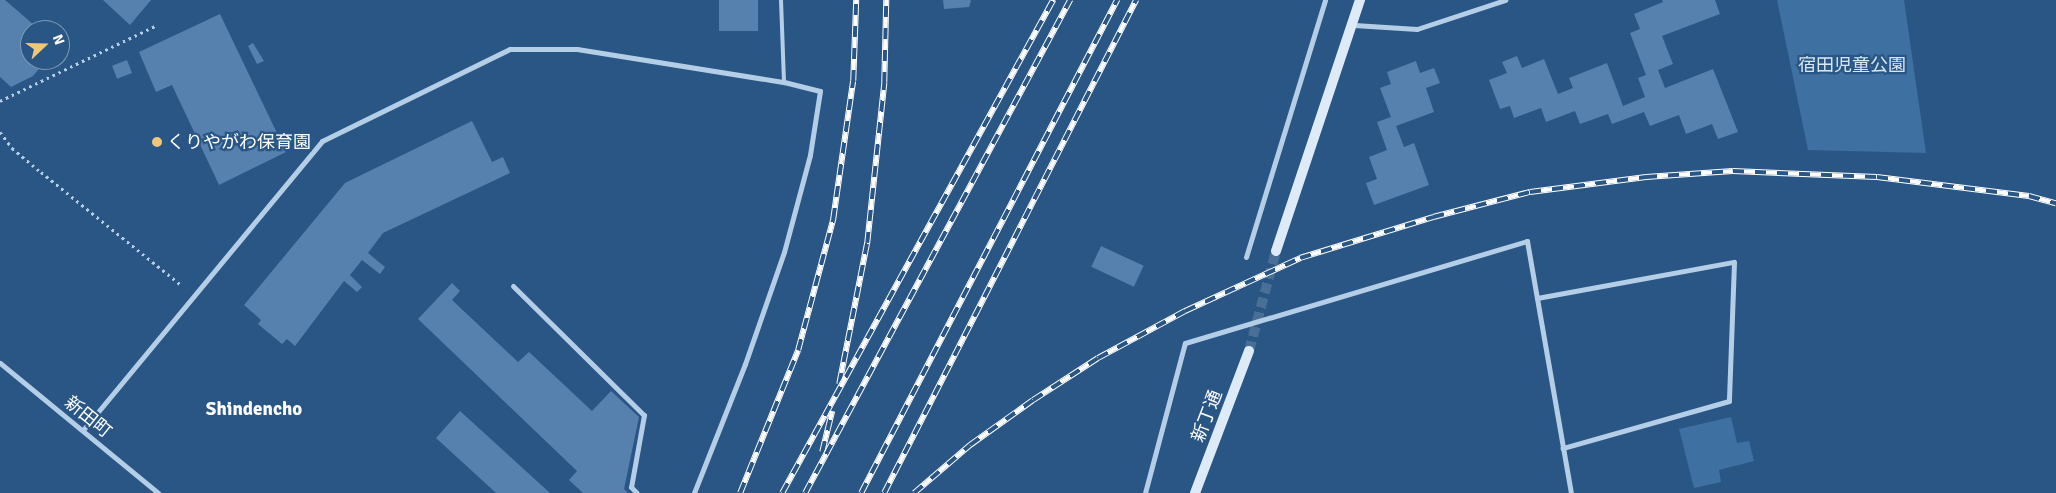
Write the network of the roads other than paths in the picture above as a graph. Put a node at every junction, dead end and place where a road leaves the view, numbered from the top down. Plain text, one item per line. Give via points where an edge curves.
1 (781, 0) edge
2 (1325, 0) edge
3 (1360, 0) edge
4 (1505, 0) edge
5 (1354, 25) junction
6 (784, 82) junction
7 (1276, 252) tunnel mouth
8 (1246, 257) dead end
9 (512, 286) dead end
10 (1537, 298) junction
11 (1249, 351) tunnel mouth
12 (0, 364) edge
13 (83, 430) junction
14 (1563, 448) junction
15 (158, 493) edge
16 (637, 493) edge
17 (694, 493) edge
18 (1145, 493) edge
19 (1195, 493) edge
20 (1571, 493) edge

1 - 6 lane
2 - 8 street
3 - 5 street
4 - 5 street via 1417,29
5 - 7 street
6 - 13 street via 577,49 510,49 322,142
6 - 17 street via 820,91 810,155 784,252 745,364
9 - 16 street via 644,415 631,488
10 - 14 street
10 - 14 street via 1734,262 1729,401
10 - 18 street via 1527,241 1185,343
11 - 19 street, 新丁通
12 - 13 street, 新田町
13 - 15 street, 新田町
14 - 20 street

